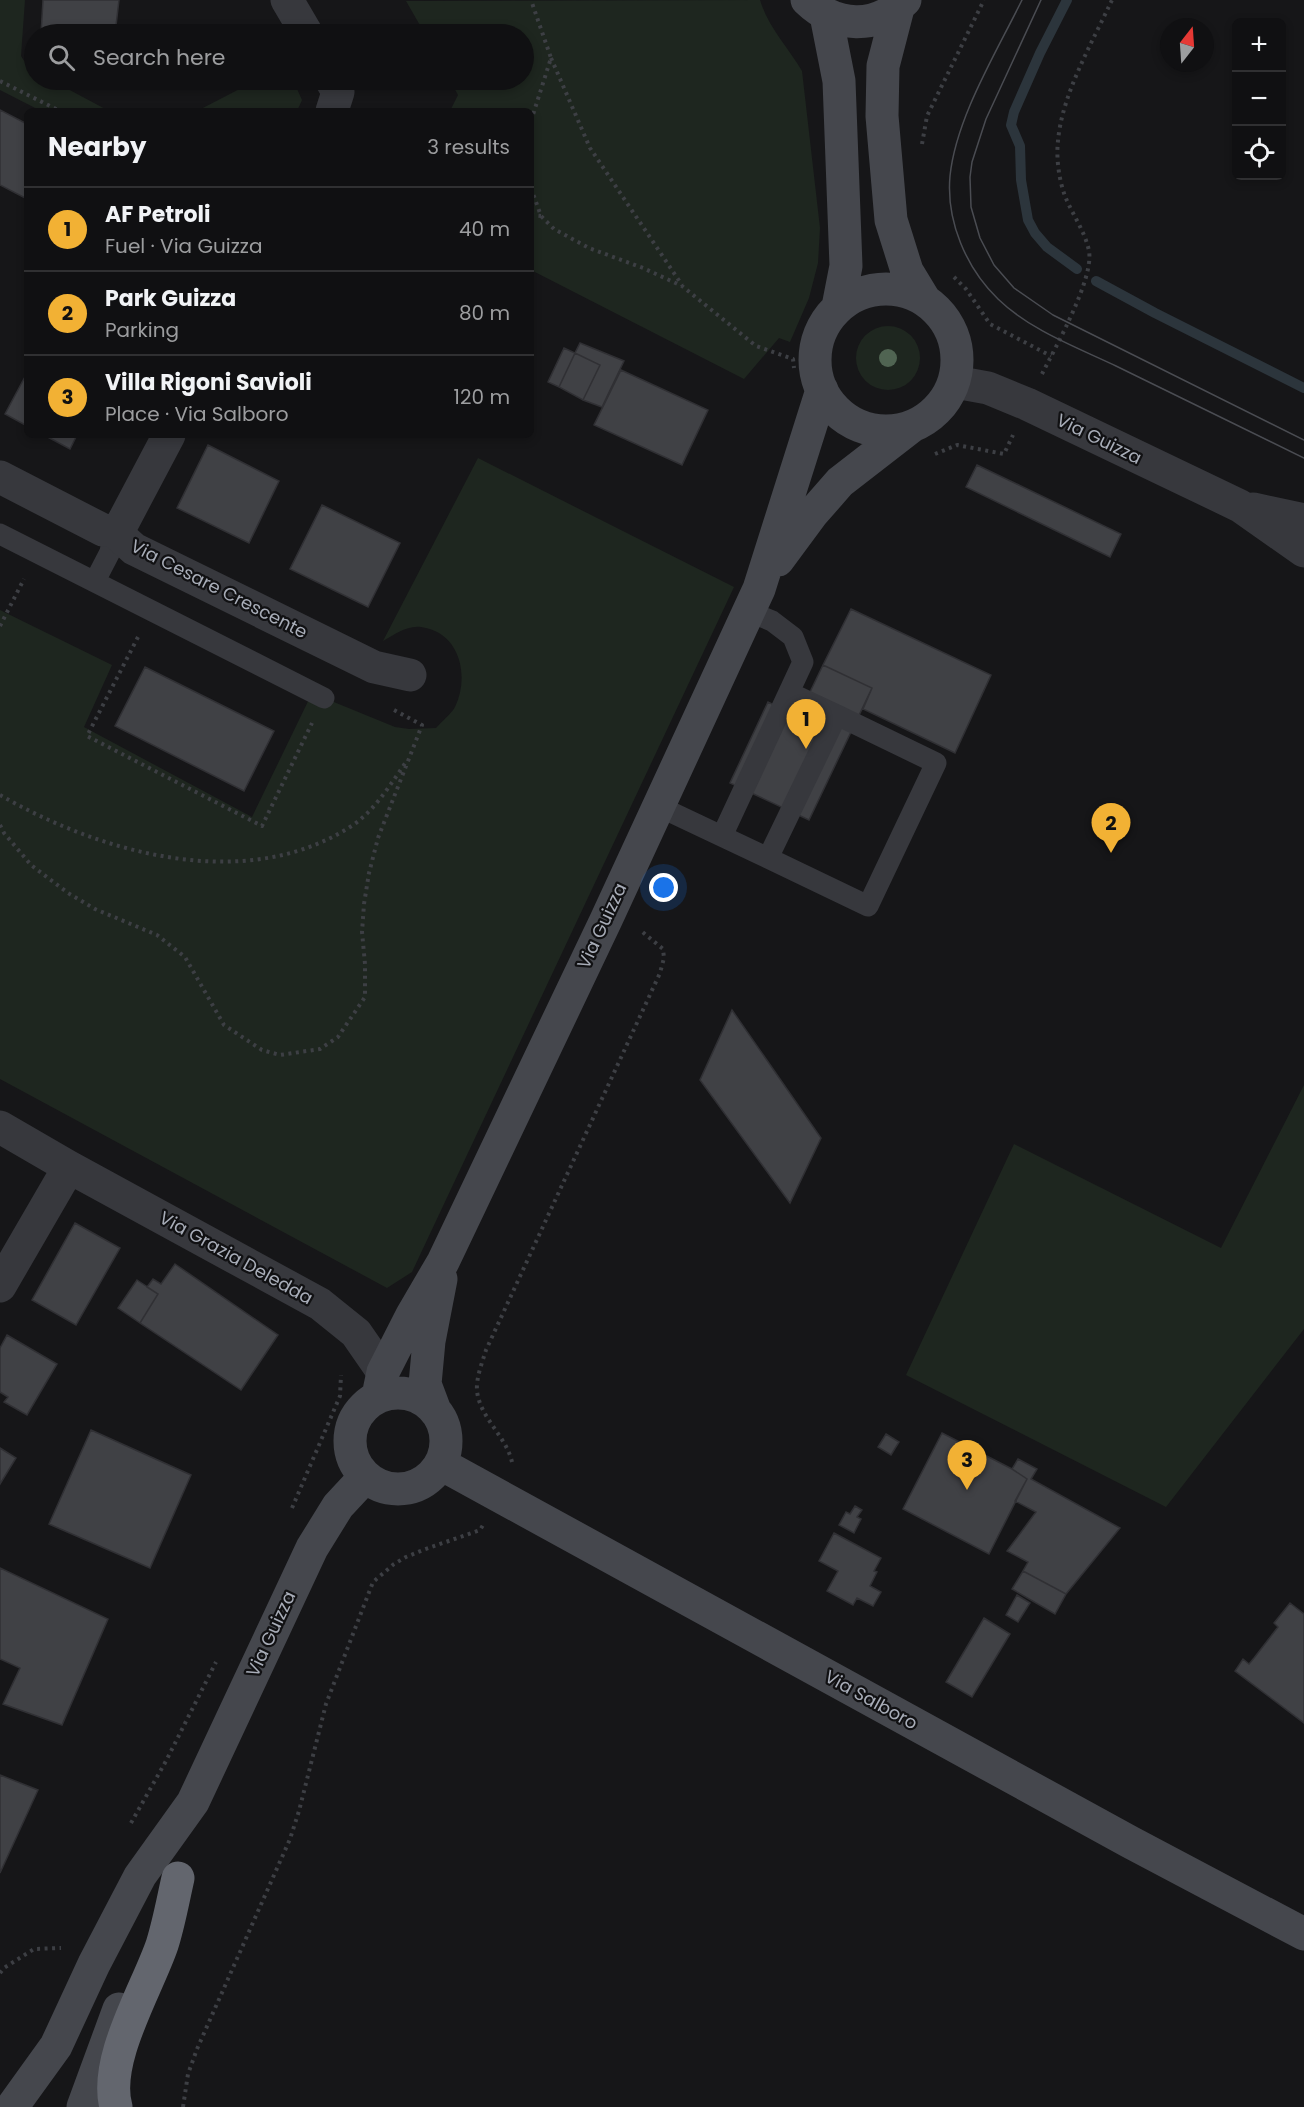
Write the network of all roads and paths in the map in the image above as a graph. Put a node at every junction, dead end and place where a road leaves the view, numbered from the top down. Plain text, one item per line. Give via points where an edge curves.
1 (287, 0) edge
2 (531, 0) edge
3 (984, 0) edge
4 (1112, 0) edge
5 (902, 4) edge
6 (816, 7) edge
7 (301, 24) edge
8 (551, 58) junction
9 (0, 81) edge
10 (337, 90) edge
11 (54, 108) edge
12 (333, 108) edge
13 (534, 112) edge
14 (920, 151) dead end
15 (534, 196) edge
16 (534, 215) edge
17 (541, 216) junction
18 (953, 275) dead end
19 (682, 286) junction
20 (924, 299) junction
21 (838, 307) junction
22 (1074, 309) dead end
23 (1051, 356) dead end
24 (794, 359) dead end
25 (955, 382) junction
26 (822, 390) junction
27 (911, 427) junction
28 (167, 438) edge
29 (0, 477) edge
30 (1240, 506) junction
31 (1304, 520) edge
32 (114, 531) junction
33 (0, 534) edge
34 (1304, 551) edge
35 (95, 581) junction
36 (753, 600) junction
37 (152, 610) junction
38 (410, 675) dead end
39 (790, 693) junction
40 (324, 698) joint
41 (837, 715) junction
42 (422, 725) dead end
43 (410, 757) junction
44 (0, 795) edge
45 (658, 806) junction
46 (0, 825) edge
47 (722, 836) junction
48 (768, 858) junction
49 (634, 924) dead end
50 (0, 1127) edge
51 (69, 1167) junction
52 (443, 1262) junction
53 (0, 1286) edge
54 (342, 1367) dead end
55 (381, 1384) junction
56 (434, 1408) junction
57 (441, 1464) junction
58 (512, 1470) dead end
59 (365, 1477) junction
60 (291, 1512) dead end
61 (480, 1530) dead end
62 (218, 1657) dead end
63 (193, 1802) junction
64 (127, 1831) dead end
65 (178, 1878) junction
66 (1304, 1934) edge
67 (94, 1964) junction
68 (0, 1973) edge
69 (12, 2107) edge
70 (83, 2107) edge
71 (116, 2107) edge
72 (183, 2107) edge

1 - 7 street
2 - 8 path
3 - 14 path via 927,116
4 - 22 path via 1074,82 1058,141 1064,194 1089,251
5 - 6 main road, Via Guizza via 882,18 863,22 844,21
5 - 20 main road, Via Guizza via 884,66 882,116 891,220 907,271
6 - 21 main road, Via Guizza via 839,93 846,266
8 - 13 path
8 - 19 path via 590,148
9 - 11 path
10 - 12 street
15 - 17 path
16 - 17 path
17 - 19 path via 554,229 590,248
18 - 23 path via 990,324
19 - 24 path via 756,346
20 - 21 main road, Via Guizza via 903,290 880,289 858,295
20 - 25 main road, Via Guizza via 942,315 954,335 958,358
21 - 26 main road, Via Guizza via 824,325 816,346
25 - 27 main road, Via Guizza via 945,401
25 - 30 street, Via Guizza via 988,388 1027,404
26 - 27 main road, Via Guizza via 834,408 850,421 870,429 891,431
26 - 36 main road, Via Guizza
27 - 36 main road, Via Guizza via 840,482 812,514
28 - 32 street via 122,524
29 - 32 street, Via Cesare Crescente via 103,530
30 - 31 street, Via Guizza
30 - 34 street, Via Guizza
32 - 35 lane via 110,552
32 - 38 street, Via Cesare Crescente via 134,549 363,662
33 - 35 lane
35 - 37 lane
36 - 39 lane via 793,637 803,662
36 - 45 main road, Via Guizza
37 - 40 lane
37 - 40 path via 87,736 262,826
39 - 41 lane
39 - 47 lane
41 - 48 lane
41 - 48 lane via 936,763 868,906
42 - 43 path
43 - 44 path via 380,800 351,827 300,852 242,862 188,860 139,852 87,836
43 - 46 path via 378,838 369,873 362,932 365,997 338,1036 320,1050 303,1053 280,1055 262,1050 224,1025 185,957 157,935 68,893 31,865
45 - 47 lane
45 - 52 main road, Via Guizza
47 - 48 lane
49 - 58 path via 663,949 660,973 486,1350 479,1374 480,1405 507,1446
50 - 51 street, Via Grazia Deledda
51 - 53 street
51 - 55 street, Via Grazia Deledda via 320,1304 356,1333
52 - 55 main road, Via Guizza via 412,1315
52 - 56 main road, Via Guizza via 425,1384
54 - 60 path via 340,1396
55 - 56 main road via 393,1392 422,1399
55 - 59 main road, Via Guizza via 355,1417 349,1433 352,1456
56 - 57 main road, Via Guizza via 446,1433
57 - 59 main road via 422,1482 408,1488 392,1489
57 - 66 main road, Via Salboro
59 - 63 main road, Via Guizza via 338,1506 312,1548
61 - 72 path via 406,1557 373,1582 326,1704 290,1839 197,2049
62 - 64 path
63 - 65 main road, Via Guizza
63 - 67 main road, Via Guizza via 140,1876
65 - 70 main road, Via Guizza via 113,2024
65 - 71 highway via 161,1945 132,2013 114,2076
67 - 68 path via 64,1948 34,1949
67 - 69 main road, Via Guizza via 56,2046

